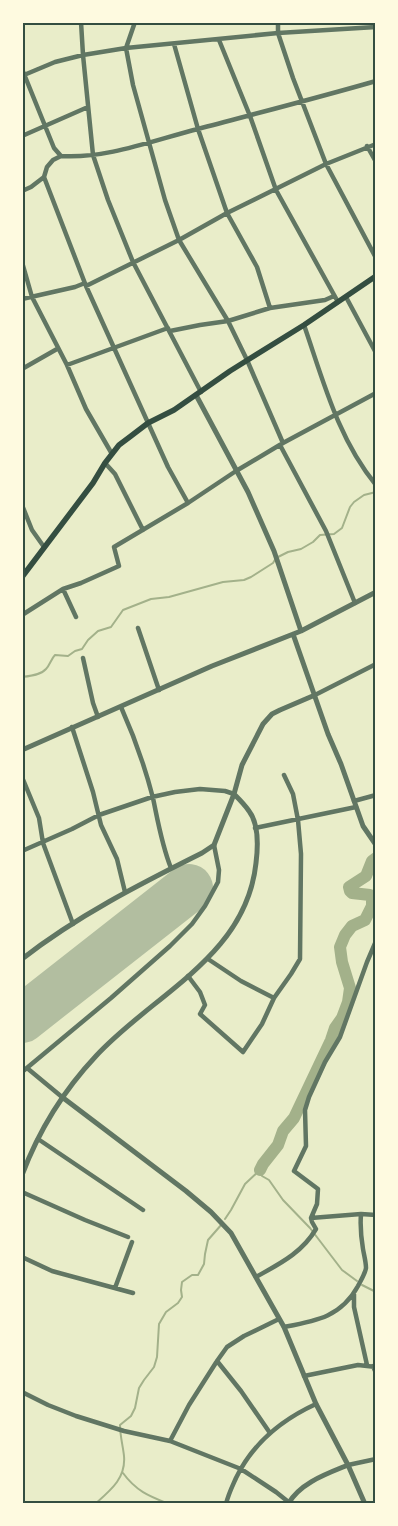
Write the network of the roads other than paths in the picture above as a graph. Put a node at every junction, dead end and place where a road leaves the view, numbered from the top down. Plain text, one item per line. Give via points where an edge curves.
1 (81, 22) edge
2 (135, 22) edge
3 (278, 22) edge
4 (375, 27) edge
5 (278, 33) junction
6 (219, 40) junction
7 (174, 44) junction
8 (126, 48) junction
9 (82, 55) junction
10 (23, 73) edge
11 (376, 81) edge
12 (302, 102) junction
13 (88, 107) junction
14 (250, 116) junction
15 (45, 125) junction
16 (198, 129) junction
17 (22, 136) edge
18 (148, 143) junction
19 (376, 144) edge
20 (367, 146) junction
21 (61, 156) junction
22 (93, 156) junction
23 (376, 162) edge
24 (326, 164) junction
25 (44, 177) junction
26 (276, 190) junction
27 (22, 191) edge
28 (227, 213) junction
29 (179, 240) junction
30 (376, 258) edge
31 (22, 262) edge
32 (133, 262) junction
33 (376, 276) edge
34 (85, 284) junction
35 (334, 296) junction
36 (32, 297) junction
37 (346, 297) junction
38 (22, 299) edge
39 (338, 302) junction
40 (270, 308) junction
41 (228, 321) junction
42 (304, 325) junction
43 (169, 330) junction
44 (115, 348) junction
45 (57, 349) junction
46 (376, 353) edge
47 (248, 360) junction
48 (67, 365) junction
49 (22, 369) edge
50 (376, 393) edge
51 (199, 394) junction
52 (336, 415) junction
53 (148, 423) junction
54 (281, 444) junction
55 (112, 454) junction
56 (105, 463) junction
57 (236, 470) junction
58 (376, 485) edge
59 (188, 503) junction
60 (22, 505) edge
61 (143, 530) junction
62 (44, 547) junction
63 (22, 577) edge
64 (63, 589) junction
65 (376, 592) edge
66 (355, 603) junction
67 (22, 615) edge
68 (76, 616) dead end
69 (138, 628) dead end
70 (301, 631) junction
71 (293, 634) junction
72 (84, 658) dead end
73 (376, 664) edge
74 (158, 690) junction
75 (315, 695) junction
76 (121, 707) junction
77 (98, 717) junction
78 (72, 727) junction
79 (22, 750) edge
80 (284, 775) dead end
81 (22, 777) edge
82 (234, 794) junction
83 (376, 795) edge
84 (152, 797) junction
85 (354, 801) junction
86 (356, 807) junction
87 (99, 815) junction
88 (298, 820) junction
89 (255, 828) junction
90 (43, 843) junction
91 (214, 845) junction
92 (375, 845) edge
93 (22, 852) edge
94 (171, 868) junction
95 (125, 892) junction
96 (73, 924) junction
97 (376, 941) edge
98 (22, 959) edge
99 (208, 959) junction
100 (188, 976) junction
101 (274, 998) junction
102 (27, 1068) junction
103 (22, 1072) edge
104 (62, 1097) junction
105 (38, 1139) junction
106 (22, 1174) edge
107 (22, 1192) edge
108 (143, 1210) dead end
109 (361, 1214) junction
110 (376, 1215) edge
111 (311, 1218) junction
112 (128, 1237) dead end
113 (132, 1242) dead end
114 (22, 1257) edge
115 (256, 1277) junction
116 (115, 1288) junction
117 (354, 1292) junction
118 (133, 1293) dead end
119 (279, 1319) junction
120 (284, 1327) junction
121 (217, 1361) junction
122 (367, 1366) junction
123 (374, 1366) edge
124 (376, 1373) edge
125 (304, 1376) junction
126 (22, 1392) edge
127 (316, 1404) junction
128 (270, 1433) junction
129 (170, 1441) junction
130 (376, 1459) edge
131 (348, 1464) junction
132 (241, 1469) junction
133 (289, 1503) edge
134 (226, 1504) edge
135 (365, 1504) edge

1 - 9 street
2 - 8 street
3 - 5 street
4 - 5 street
5 - 6 street
5 - 12 street
6 - 7 street
6 - 14 street
7 - 8 street
7 - 16 street
8 - 9 street
8 - 18 street
9 - 10 street
9 - 13 street
10 - 15 street
11 - 12 street
12 - 14 street
12 - 24 street
13 - 15 street
13 - 22 street
14 - 16 street
14 - 26 street
15 - 17 street
15 - 21 street via 54,148
16 - 18 street
16 - 28 street
18 - 22 street
18 - 29 street
19 - 20 street
20 - 23 street
20 - 24 street
21 - 22 street
21 - 25 street via 53,160
22 - 32 street
24 - 26 street
24 - 30 street
25 - 27 street
25 - 34 street
26 - 28 street
26 - 35 street
28 - 29 street
28 - 40 street via 257,267
29 - 32 street
29 - 41 street
31 - 36 street
32 - 34 street
32 - 43 street
33 - 37 main road
34 - 36 street
34 - 44 street
35 - 39 street
35 - 40 street
36 - 38 street
36 - 45 street
37 - 39 main road
37 - 46 street
39 - 42 main road
40 - 41 street
41 - 43 street
41 - 47 street
42 - 47 main road
42 - 52 street
43 - 44 street
43 - 51 street
44 - 48 street
44 - 53 street
45 - 48 street
45 - 49 street
47 - 51 main road
47 - 54 street
48 - 55 street via 86,409
50 - 52 street
51 - 53 main road
51 - 57 street
52 - 54 street
52 - 58 street via 342,432
53 - 55 main road
53 - 59 street
54 - 57 street
54 - 66 street via 330,539
55 - 56 main road
56 - 61 street via 115,474
56 - 62 main road
57 - 59 street
57 - 70 street via 276,555
59 - 61 street
60 - 62 street via 32,530
61 - 64 street via 114,547 118,566
62 - 63 main road
64 - 67 street
64 - 68 street
65 - 66 street
66 - 70 street
69 - 74 street
70 - 71 street
71 - 74 street
71 - 75 street
72 - 77 street
73 - 75 street
74 - 76 street
75 - 82 street via 280,710 266,720 242,765
75 - 85 street
76 - 77 street
76 - 84 street via 136,741
77 - 78 street
78 - 79 street
78 - 87 street
80 - 88 street via 293,794
81 - 90 street via 39,818
82 - 84 street via 200,789
82 - 89 street via 249,810
82 - 91 street
83 - 85 street
84 - 87 street
84 - 94 street
85 - 86 street
86 - 88 street
86 - 92 street
87 - 90 street
87 - 95 street via 117,859
88 - 89 street
88 - 101 street via 301,854 300,959
89 - 99 street via 257,857 248,899 235,924
90 - 93 street
90 - 96 street
91 - 94 street
91 - 102 street via 218,882 192,924
94 - 95 street
95 - 96 street
96 - 98 street
97 - 111 street via 340,1037 305,1110 306,1146 294,1171 318,1189 317,1204
99 - 100 street
99 - 101 street
100 - 101 street via 205,1005 200,1014 243,1052 262,1024
100 - 104 street via 104,1048
102 - 103 street
102 - 104 street
104 - 105 street
104 - 115 street via 211,1212 231,1234
105 - 106 street
105 - 108 street
107 - 112 street
109 - 110 street
109 - 111 street
109 - 117 street via 366,1268
111 - 115 street via 316,1229 311,1237 289,1258
113 - 116 street
114 - 116 street via 52,1271
115 - 119 street
116 - 118 street
117 - 120 street via 331,1315
117 - 122 street via 354,1307
119 - 120 street
119 - 121 street via 227,1347
120 - 125 street
121 - 128 street
121 - 129 street via 188,1405
122 - 123 street
122 - 125 street
123 - 124 street
125 - 127 street
126 - 129 street via 76,1416
127 - 128 street via 284,1420
127 - 131 street
128 - 132 street
129 - 132 street
130 - 131 street
131 - 133 street via 310,1482
131 - 135 street
132 - 133 street
132 - 134 street

